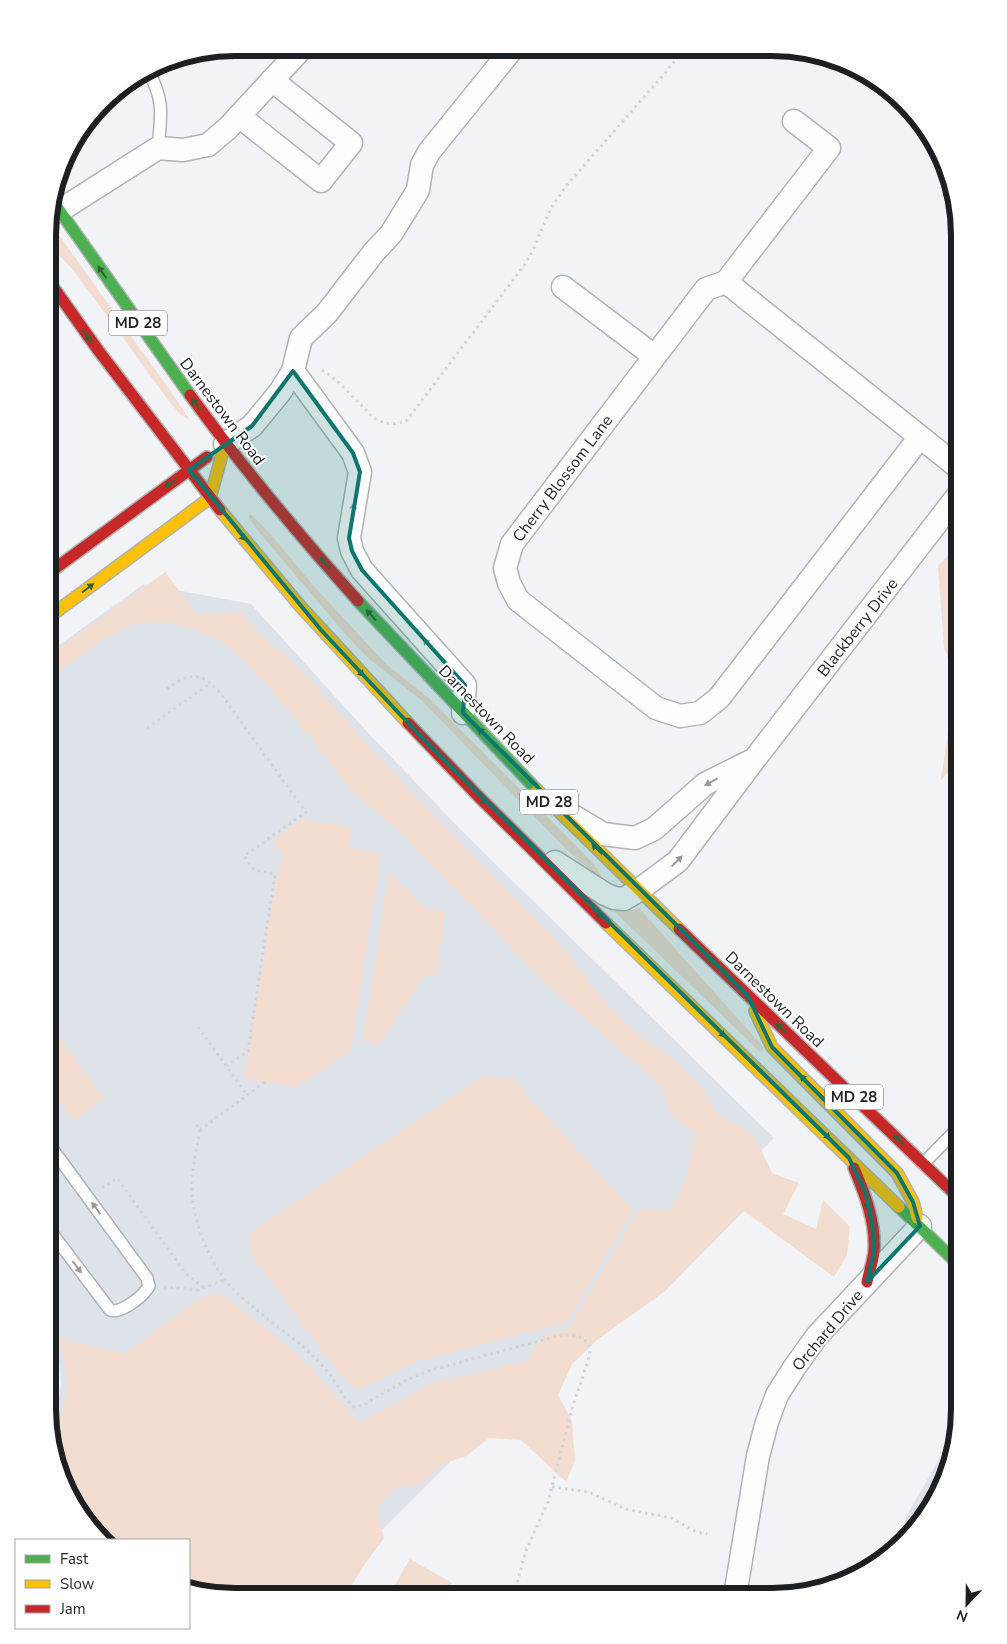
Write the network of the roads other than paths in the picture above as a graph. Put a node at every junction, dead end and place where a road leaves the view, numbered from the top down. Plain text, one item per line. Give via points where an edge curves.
1 (506, 56) edge
2 (294, 57) edge
3 (151, 77) edge
4 (272, 80) junction
5 (239, 116) junction
6 (794, 121) dead end
7 (158, 148) junction
8 (59, 203) edge
9 (59, 209) edge
10 (726, 282) junction
11 (563, 287) dead end
12 (56, 292) edge
13 (654, 356) junction
14 (293, 371) junction
15 (920, 437) junction
16 (225, 444) junction
17 (951, 462) edge
18 (189, 470) junction
19 (210, 498) junction
20 (951, 504) edge
21 (56, 568) edge
22 (56, 611) edge
23 (463, 714) junction
24 (754, 760) junction
25 (551, 804) junction
26 (522, 841) junction
27 (639, 890) junction
28 (748, 996) junction
29 (951, 1135) edge
30 (56, 1154) edge
31 (849, 1158) junction
32 (923, 1164) junction
33 (951, 1190) edge
34 (920, 1226) junction
35 (945, 1234) dead end
36 (56, 1239) edge
37 (951, 1257) edge
38 (867, 1282) junction
39 (736, 1588) edge

1 - 14 street via 429,152 422,165 418,190 391,234 328,313 301,338
2 - 4 street
3 - 7 lane via 162,109
4 - 5 street
4 - 5 street via 352,143 321,181
5 - 7 street via 208,145 183,150
6 - 10 street via 829,148
7 - 8 street
16 -> 9 main road, Darnestown Road / MD 28
10 - 13 street, Cherry Blossom Lane via 706,289
10 - 15 street
11 - 13 street
12 -> 18 main road, MD 28
13 - 15 street, Cherry Blossom Lane via 512,544 505,568 518,600 656,708 680,716 700,713 720,698
14 - 16 street via 252,426
23 -> 14 street via 465,685 362,570 352,551 349,538 360,472 356,459
15 - 17 street
16 - 18 main road
16 - 19 main road
23 -> 16 main road, Darnestown Road / MD 28 via 357,600
18 - 19 main road, MD 28
18 -> 21 main road
22 -> 19 main road
19 -> 26 main road, MD 28 via 321,630
20 - 24 street, Blackberry Drive
25 -> 23 main road, Darnestown Road / MD 28
24 -> 25 street, Blackberry Drive via 705,784 654,829 635,838 604,834
27 -> 24 street, Blackberry Drive via 678,861
27 -> 25 main road, Darnestown Road / MD 28
26 - 27 street, Blackberry Drive via 610,896 624,899
26 -> 31 main road, MD 28
28 -> 27 main road, Darnestown Road / MD 28
32 -> 28 main road, Darnestown Road / MD 28
34 -> 28 main road via 913,1202 897,1173 772,1047
29 - 32 lane
36 -> 30 lane via 110,1310 122,1310 145,1292 147,1278
31 - 34 main road, MD 28
31 -> 38 main road via 866,1195 872,1224 874,1251
32 - 33 main road, Darnestown Road / MD 28
34 - 35 main road
34 - 37 main road, MD 28
34 - 38 street, Orchard Drive
38 - 39 street, Orchard Drive via 806,1351 772,1408 758,1456

